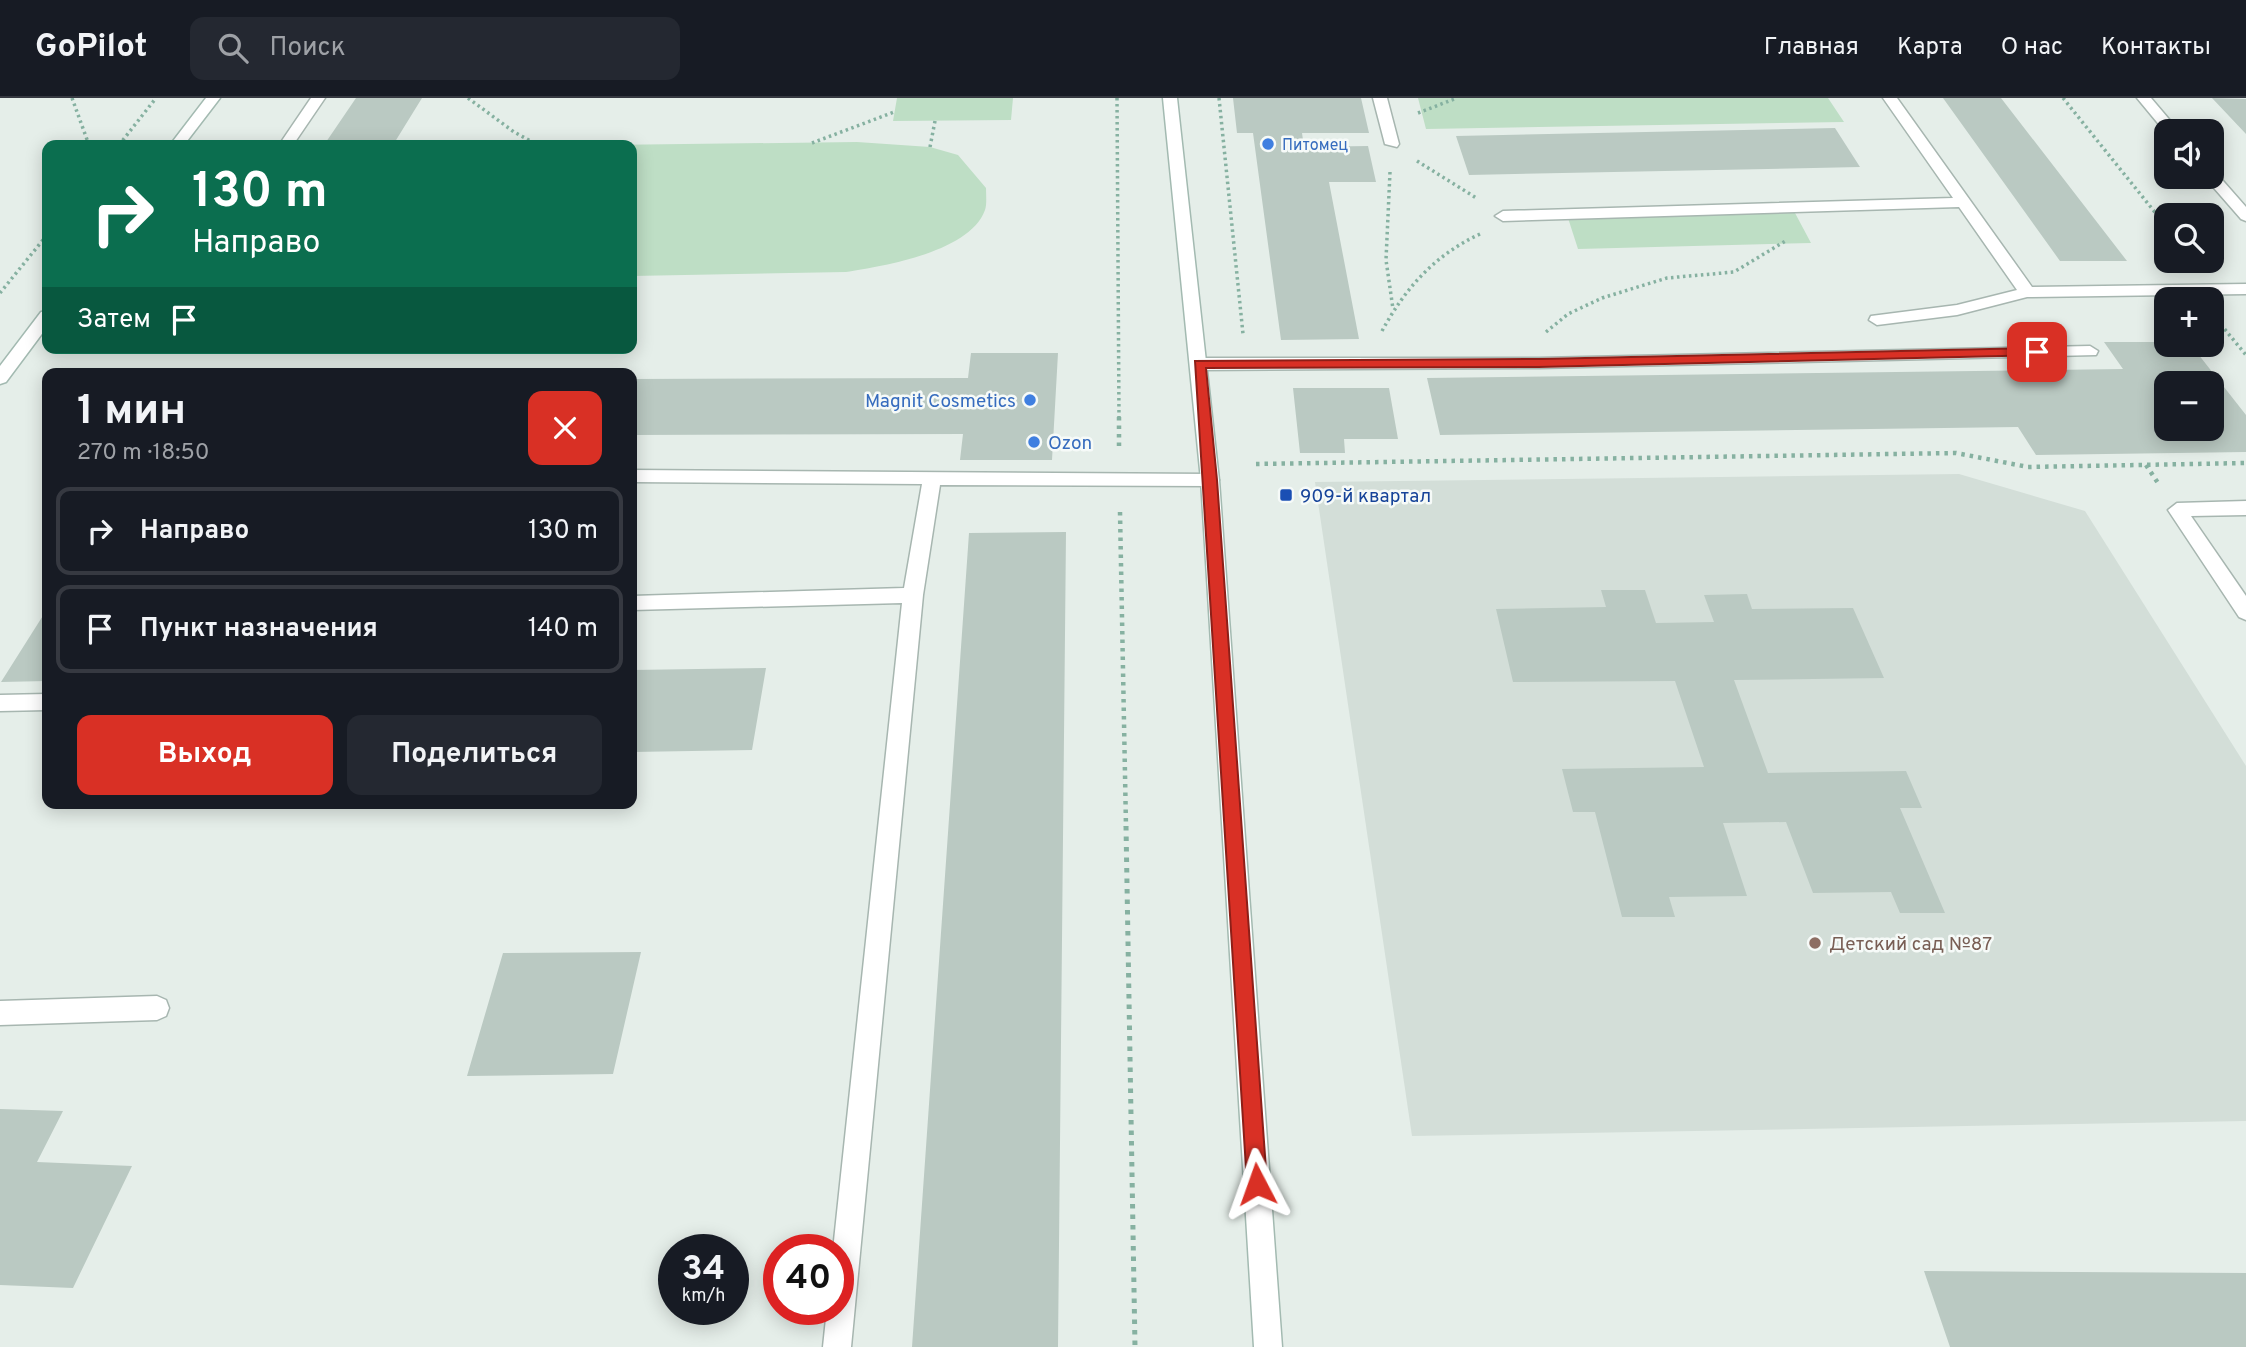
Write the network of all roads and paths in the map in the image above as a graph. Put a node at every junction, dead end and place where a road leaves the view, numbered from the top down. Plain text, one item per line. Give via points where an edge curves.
1 (72, 98) edge
2 (156, 98) edge
3 (212, 98) edge
4 (318, 98) edge
5 (468, 98) edge
6 (1117, 98) edge
7 (1170, 98) edge
8 (1219, 98) edge
9 (1380, 98) edge
10 (1457, 98) edge
11 (1890, 98) edge
12 (2063, 98) edge
13 (2144, 98) edge
14 (894, 112) dead end
15 (2162, 119) edge
16 (935, 121) dead end
17 (1387, 123) junction
18 (87, 140) edge
19 (123, 140) edge
20 (181, 140) edge
21 (289, 140) edge
22 (529, 140) edge
23 (812, 143) dead end
24 (1392, 144) junction
25 (930, 147) dead end
26 (2222, 189) edge
27 (1964, 202) junction
28 (1832, 207) junction
29 (2154, 211) edge
30 (1503, 216) junction
31 (2246, 216) edge
32 (42, 240) edge
33 (2246, 289) edge
34 (2026, 292) junction
35 (0, 293) edge
36 (1393, 309) junction
37 (1877, 320) dead end
38 (42, 323) edge
39 (2224, 328) edge
40 (2090, 351) dead end
41 (2246, 355) edge
42 (1246, 363) junction
43 (1539, 363) junction
44 (1199, 364) junction
45 (1373, 365) junction
46 (0, 378) edge
47 (2246, 463) edge
48 (1256, 464) dead end
49 (637, 476) edge
50 (932, 476) junction
51 (1210, 480) junction
52 (1120, 481) junction
53 (2246, 508) edge
54 (913, 595) junction
55 (637, 603) edge
56 (2246, 612) edge
57 (42, 702) edge
58 (0, 703) edge
59 (157, 1008) dead end
60 (0, 1013) edge
61 (837, 1347) edge
62 (1135, 1347) edge
63 (1268, 1347) edge

1 - 18 path
2 - 19 path
3 - 20 street
4 - 21 street
5 - 22 path
6 - 52 path
7 - 44 street
8 - 42 path
9 - 17 street
10 - 17 path
11 - 27 street
12 - 29 path
13 - 15 street
14 - 23 path
16 - 25 path
17 - 24 street
24 - 30 path
24 - 36 path via 1386,260
26 - 31 street
27 - 28 street
27 - 34 street
28 - 30 street
28 - 43 path via 1741,269 1666,278 1573,311 1541,338
30 - 36 path via 1494,228 1458,243 1431,263
32 - 35 path
33 - 34 street
34 - 37 street via 1957,310
36 - 45 path via 1377,339
38 - 46 street
39 - 41 path
40 - 43 street
42 - 44 street
42 - 45 street
43 - 45 street
44 - 51 street
47 - 48 path via 2028,467 1956,453
49 - 50 street
50 - 52 street
50 - 54 street
51 - 52 street
51 - 63 street
52 - 62 path
53 - 56 street via 2176,510
54 - 55 street
54 - 61 street
57 - 58 street
59 - 60 street

